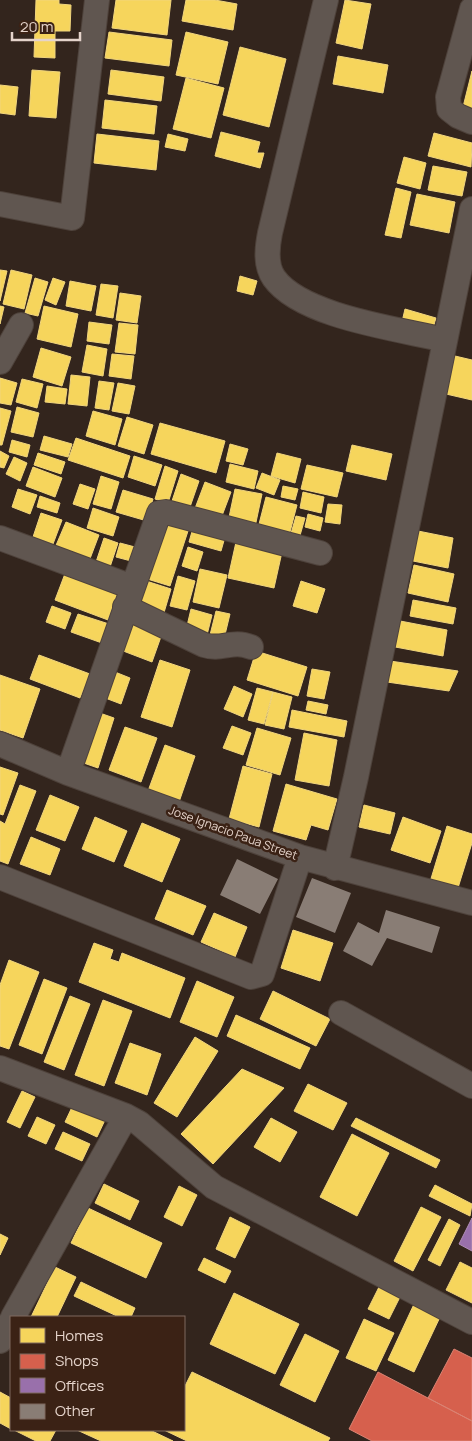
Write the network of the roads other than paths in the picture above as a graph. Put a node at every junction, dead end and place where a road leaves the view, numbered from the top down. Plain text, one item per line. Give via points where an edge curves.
1 (97, 0) edge
2 (326, 0) edge
3 (472, 9) edge
4 (472, 122) edge
5 (0, 204) edge
6 (472, 210) edge
7 (21, 325) dead end
8 (445, 340) junction
9 (0, 362) edge
10 (0, 538) edge
11 (320, 553) dead end
12 (129, 597) junction
13 (251, 647) dead end
14 (0, 744) edge
15 (68, 773) junction
16 (300, 858) junction
17 (335, 868) junction
18 (0, 877) edge
19 (472, 903) edge
20 (341, 1014) dead end
21 (0, 1068) edge
22 (472, 1086) edge
23 (126, 1116) junction
24 (15, 1316) edge
25 (472, 1322) edge
26 (10, 1323) edge
27 (0, 1341) edge

1 - 5 street via 72,218
2 - 8 street via 270,233 269,268 279,283 310,303 356,320
3 - 4 street via 448,97 449,109
6 - 8 street
7 - 9 street
8 - 17 street
10 - 12 street
11 - 12 street via 166,512 159,513
12 - 13 street via 204,645 217,647 238,643
12 - 15 street
14 - 15 street, Jose Ignacio Paua Street
15 - 16 street, Jose Ignacio Paua Street
16 - 17 street, Jose Ignacio Paua Street
16 - 18 street via 262,974 251,977
17 - 19 street, Jose Ignacio Paua Street
20 - 22 street
21 - 23 street
23 - 24 street
23 - 25 street via 139,1123 214,1186
26 - 27 street

